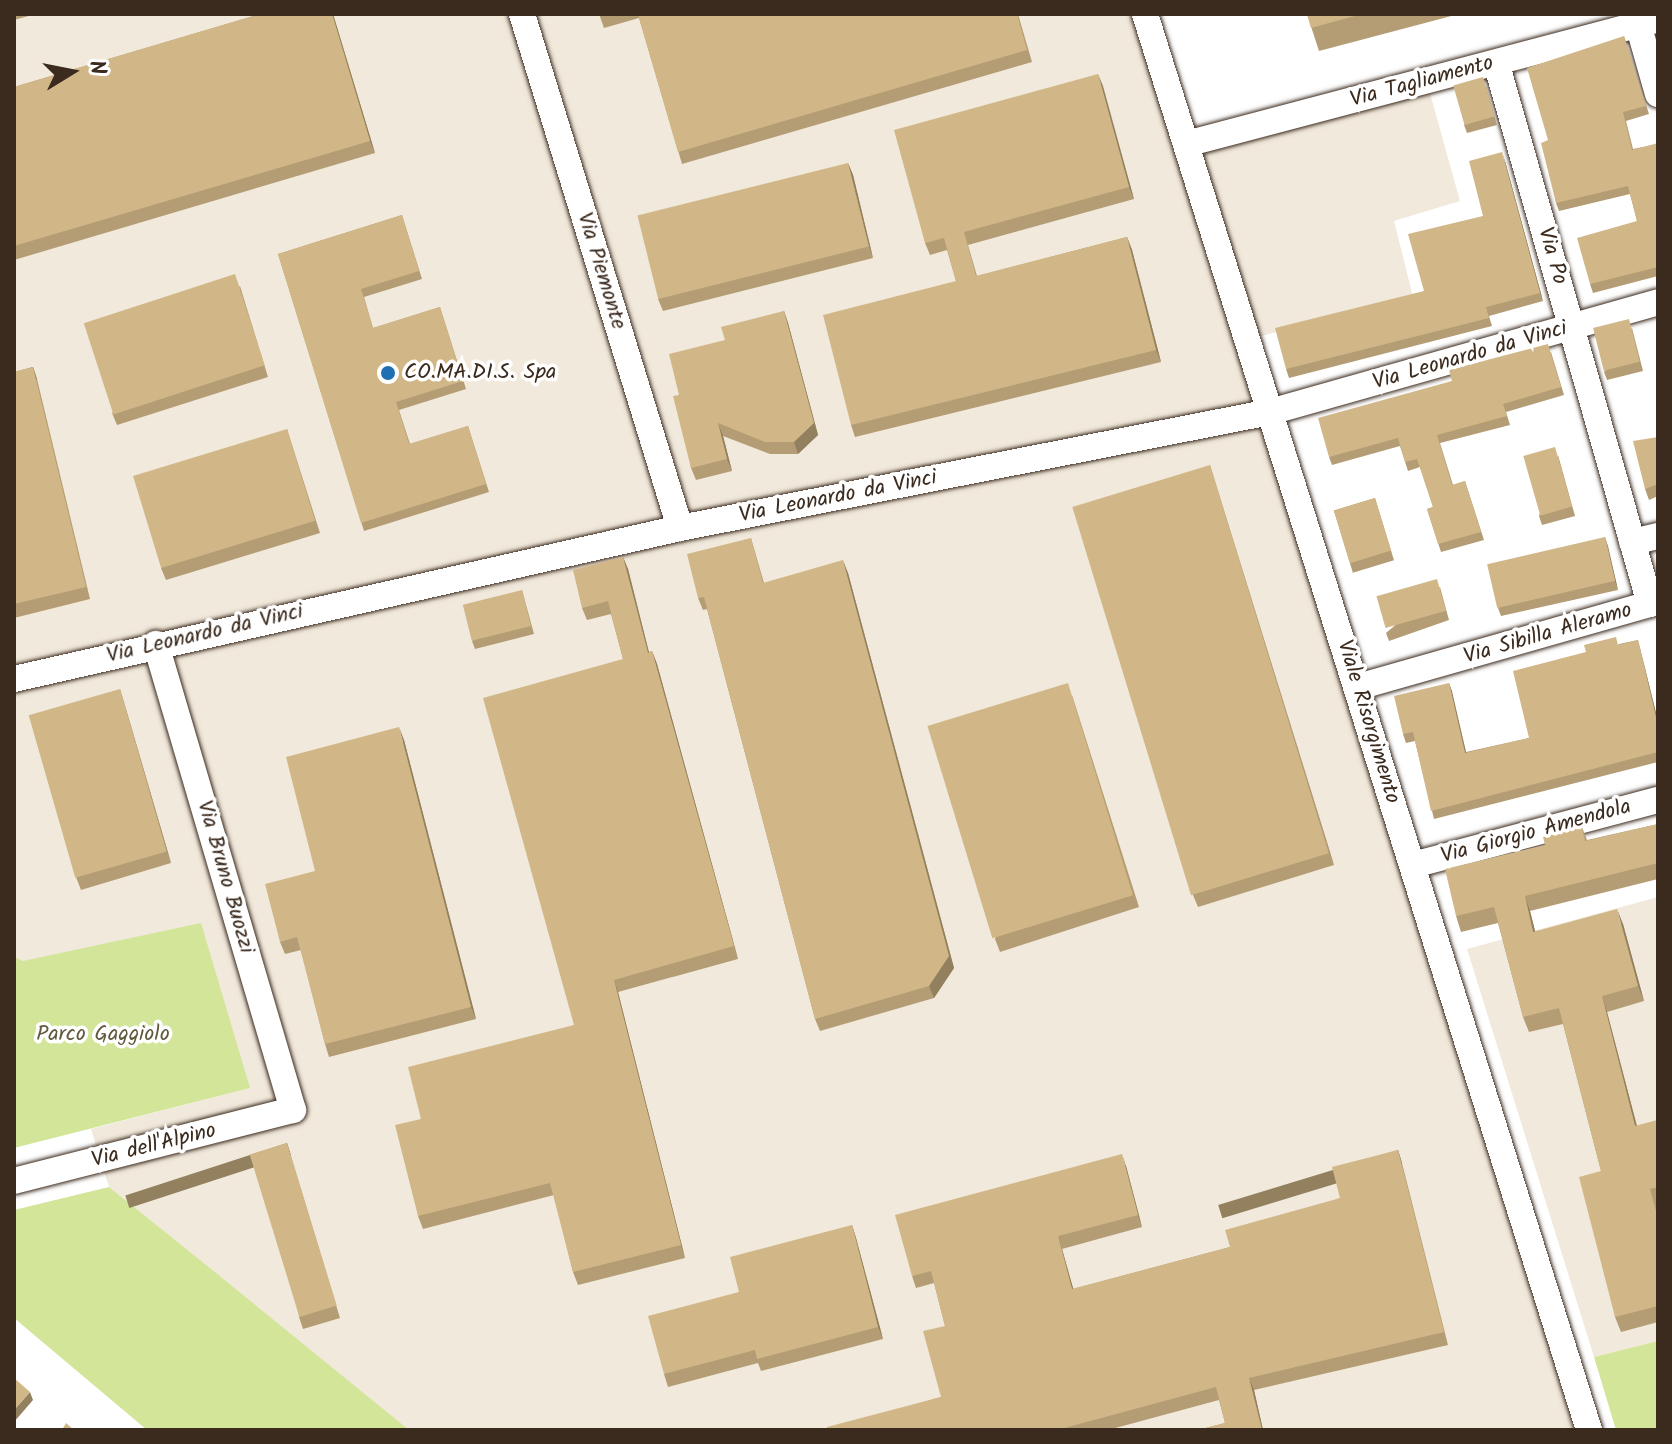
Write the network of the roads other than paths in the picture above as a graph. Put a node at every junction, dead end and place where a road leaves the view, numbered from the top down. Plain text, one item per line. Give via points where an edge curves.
1 (522, 14) edge
2 (1145, 14) edge
3 (1648, 21) edge
4 (1496, 62) junction
5 (1658, 94) edge
6 (1186, 144) junction
7 (1658, 302) edge
8 (1573, 327) junction
9 (1270, 412) junction
10 (680, 528) junction
11 (1658, 536) edge
12 (1632, 542) junction
13 (156, 644) junction
14 (14, 679) edge
15 (1358, 687) junction
16 (1658, 800) edge
17 (1413, 865) junction
18 (293, 1110) joint
19 (14, 1181) edge
20 (1589, 1430) edge

1 - 10 street, Via Piemonte
2 - 6 street, Viale Risorgimento
3 - 4 street, Via Tagliamento
3 - 5 street
4 - 6 street, Via Tagliamento
4 - 8 street, Via Po
6 - 9 street, Viale Risorgimento
7 - 8 street, Via Leonardo da Vinci
8 - 9 street, Via Leonardo da Vinci
8 - 12 street, Via Po
9 - 10 street, Via Leonardo da Vinci
9 - 15 street, Viale Risorgimento
10 - 13 street, Via Leonardo da Vinci
11 - 12 street
12 - 15 street, Via Sibilla Aleramo via 1650,604
13 - 14 street, Via Leonardo da Vinci
13 - 18 street, Via Bruno Buozzi
15 - 17 street, Viale Risorgimento
16 - 17 street, Via Giorgio Amendola
17 - 20 street, Viale Risorgimento
18 - 19 street, Via dell'Alpino

